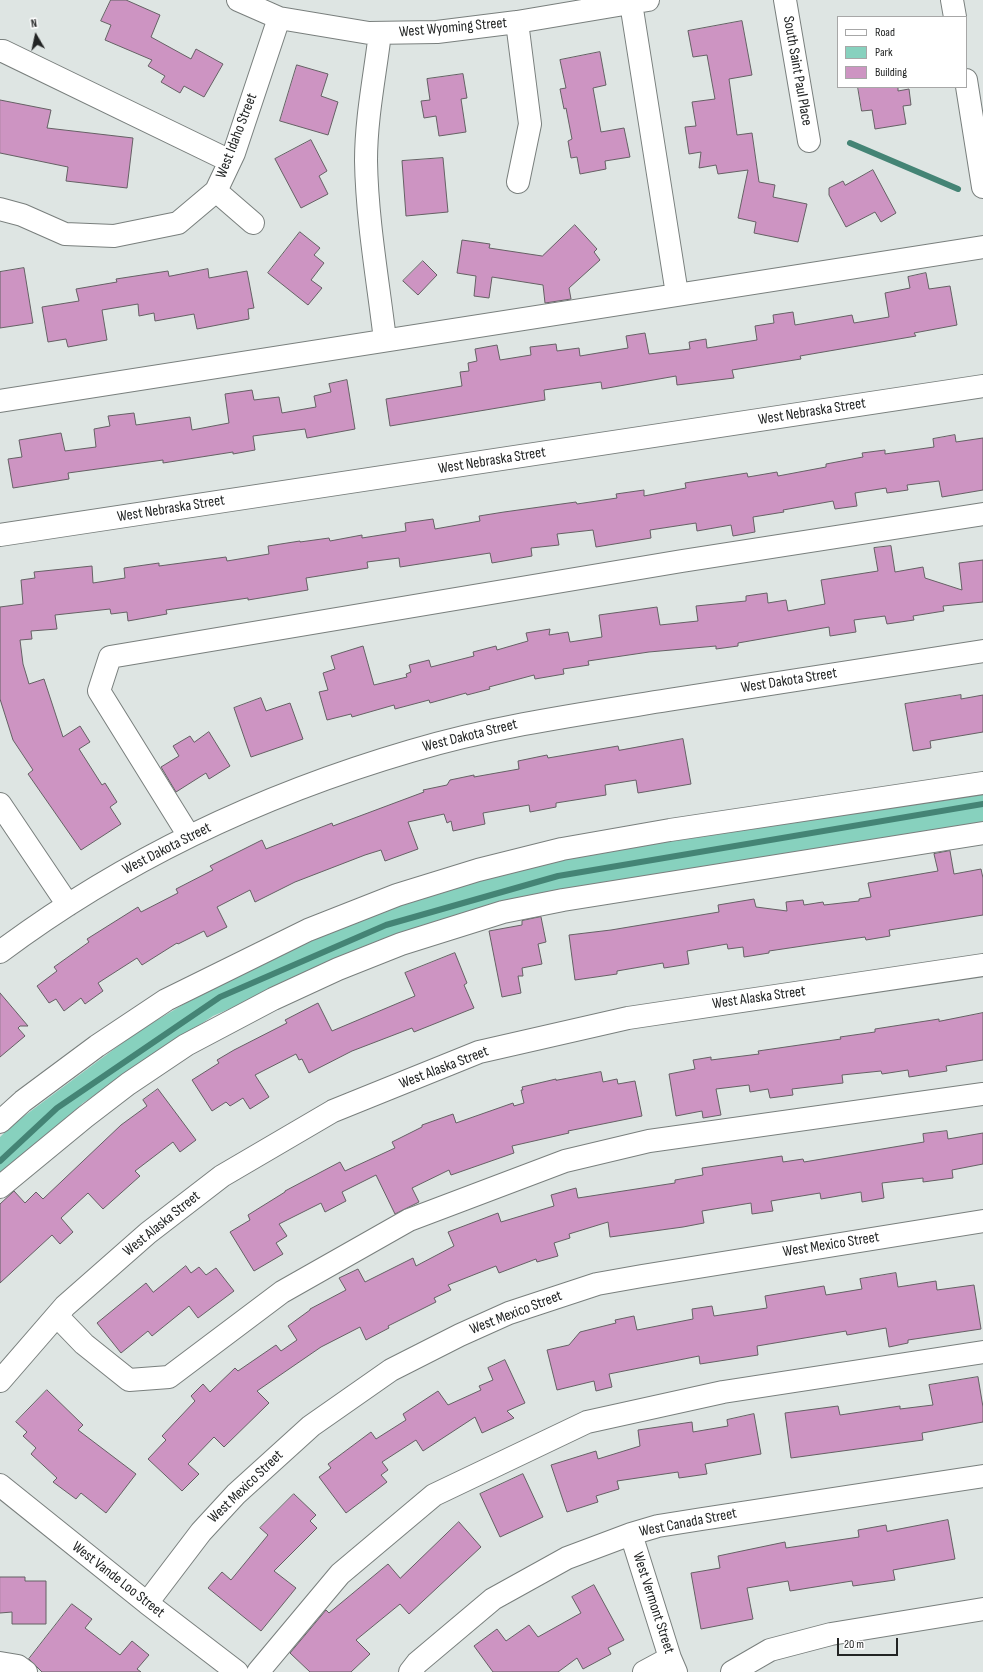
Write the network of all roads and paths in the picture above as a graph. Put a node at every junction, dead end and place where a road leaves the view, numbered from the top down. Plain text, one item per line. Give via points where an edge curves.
1 (238, 0) edge
2 (784, 0) edge
3 (952, 0) edge
4 (639, 2) edge
5 (955, 16) edge
6 (279, 18) junction
7 (517, 22) junction
8 (380, 33) junction
9 (0, 51) edge
10 (967, 86) edge
11 (809, 141) dead end
12 (230, 161) junction
13 (518, 182) dead end
14 (983, 188) edge
15 (216, 191) junction
16 (0, 209) edge
17 (253, 223) dead end
18 (983, 246) edge
19 (678, 294) junction
20 (385, 340) junction
21 (983, 386) edge
22 (0, 401) edge
23 (983, 514) edge
24 (0, 535) edge
25 (983, 650) edge
26 (983, 783) edge
27 (0, 804) edge
28 (983, 833) edge
29 (189, 836) junction
30 (68, 905) junction
31 (0, 952) edge
32 (983, 965) edge
33 (983, 1094) edge
34 (0, 1122) edge
35 (0, 1187) edge
36 (983, 1221) edge
37 (57, 1316) junction
38 (983, 1352) edge
39 (0, 1381) edge
40 (983, 1476) edge
41 (0, 1485) edge
42 (631, 1534) junction
43 (147, 1603) junction
44 (983, 1609) edge
45 (0, 1663) edge
46 (673, 1665) edge
47 (26, 1672) edge
48 (237, 1672) edge
49 (258, 1672) edge
50 (410, 1672) edge
51 (644, 1672) edge
52 (732, 1672) edge

1 - 6 street, West Wyoming Street
2 - 11 street, South Saint Paul Place
3 - 5 street
4 - 7 street, West Wyoming Street
4 - 19 street
6 - 8 street, West Wyoming Street
6 - 12 street, West Idaho Street
7 - 8 street, West Wyoming Street via 437,32
7 - 13 street via 530,124
8 - 20 street via 366,161 370,220
9 - 12 street
10 - 14 street
12 - 15 street, West Idaho Street
15 - 16 street, West Idaho Street via 178,223 114,236 65,234 22,215
15 - 17 street
18 - 19 street
19 - 20 street
20 - 22 street
21 - 24 street, West Nebraska Street
23 - 29 street via 682,561 110,657 99,691
25 - 29 street, West Dakota Street via 517,724 412,750 362,766
26 - 34 street via 670,830 562,849 478,870 397,895 308,930 166,1000 97,1046 23,1101
27 - 30 street
28 - 35 street via 563,900 503,912 401,944 273,999 186,1045 128,1084
29 - 30 street, West Dakota Street via 127,869
30 - 31 street, West Dakota Street via 34,926
32 - 37 street, West Alaska Street via 628,1018 479,1052 332,1111 222,1176 148,1233
33 - 37 street via 649,1142 566,1161 409,1220 282,1292 169,1377 129,1380 84,1344
36 - 43 street, West Mexico Street via 597,1284 509,1313 460,1335 390,1370 311,1426 236,1494 201,1532
37 - 39 street, West Alaska Street
38 - 49 street via 723,1392 587,1422 434,1495 340,1574
40 - 42 street, West Canada Street via 694,1520
41 - 43 street, West Vande Loo Street
42 - 46 street, West Vermont Street
42 - 50 street, West Canada Street via 567,1558 493,1600 417,1663
43 - 48 street, West Vande Loo Street
44 - 52 street via 831,1634 770,1650
45 - 47 street via 18,1666
46 - 51 street

